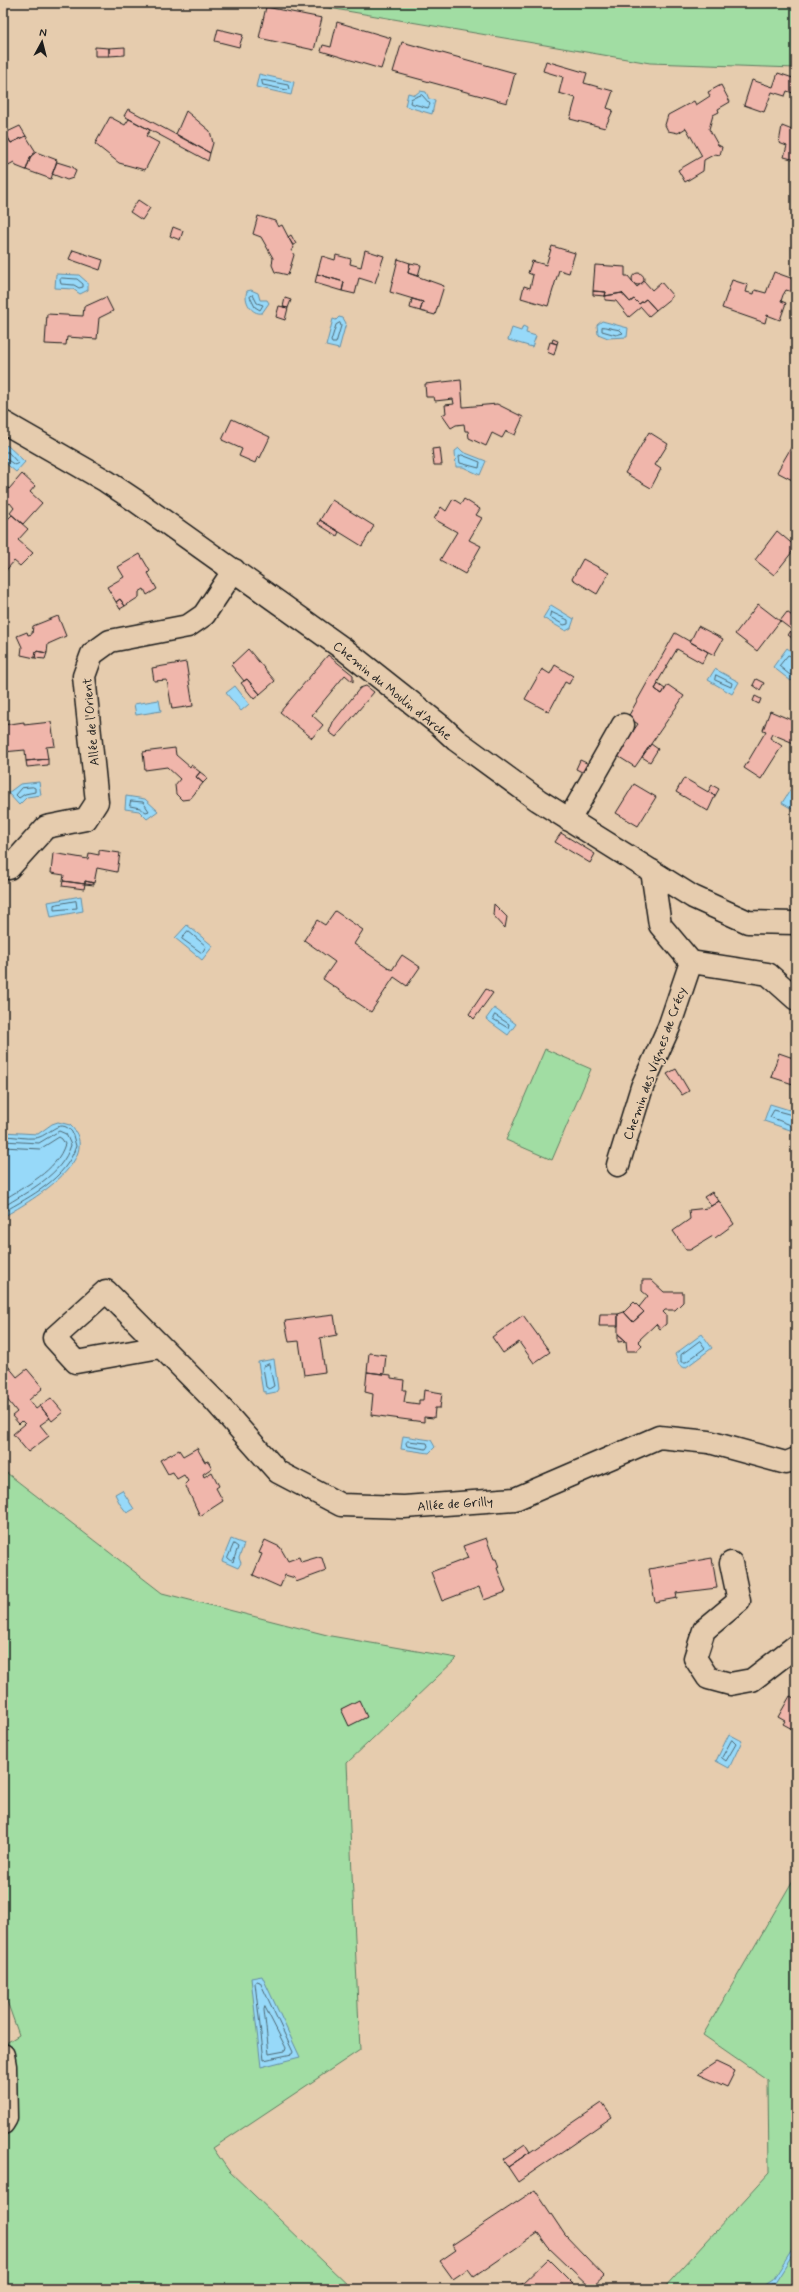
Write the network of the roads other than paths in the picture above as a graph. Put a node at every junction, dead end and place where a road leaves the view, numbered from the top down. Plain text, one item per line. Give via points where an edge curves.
1 (3, 422) edge
2 (234, 570) junction
3 (623, 725) dead end
4 (569, 820) junction
5 (9, 868) dead end
6 (652, 872) junction
7 (796, 923) edge
8 (690, 962) junction
9 (796, 999) edge
10 (618, 1165) dead end
11 (160, 1347) dead end
12 (796, 1459) edge
13 (731, 1563) dead end
14 (796, 1646) edge
15 (3, 2055) edge
16 (3, 2123) edge

1 - 2 street, Chemin du Moulin d'Arche via 106,481
2 - 4 street, Chemin du Moulin d'Arche via 345,650 500,774
2 - 5 street, Allée de l'Orient via 204,615 188,626 110,641 92,654 84,676 97,802 86,819 46,827
3 - 4 street
4 - 6 street, Chemin du Moulin d'Arche
6 - 7 street, Chemin du Moulin d'Arche via 693,898 748,922
6 - 8 street via 660,925
8 - 9 street via 768,974
8 - 10 street, Chemin des Vignes de Crécy via 668,1027 642,1088
11 - 12 street, Allée de Grilly via 214,1400 278,1472 341,1505 404,1507 515,1499 659,1437 709,1442 786,1463
13 - 14 street via 739,1601 704,1630 695,1658 708,1678 730,1684 752,1680
15 - 16 street via 6,2118

